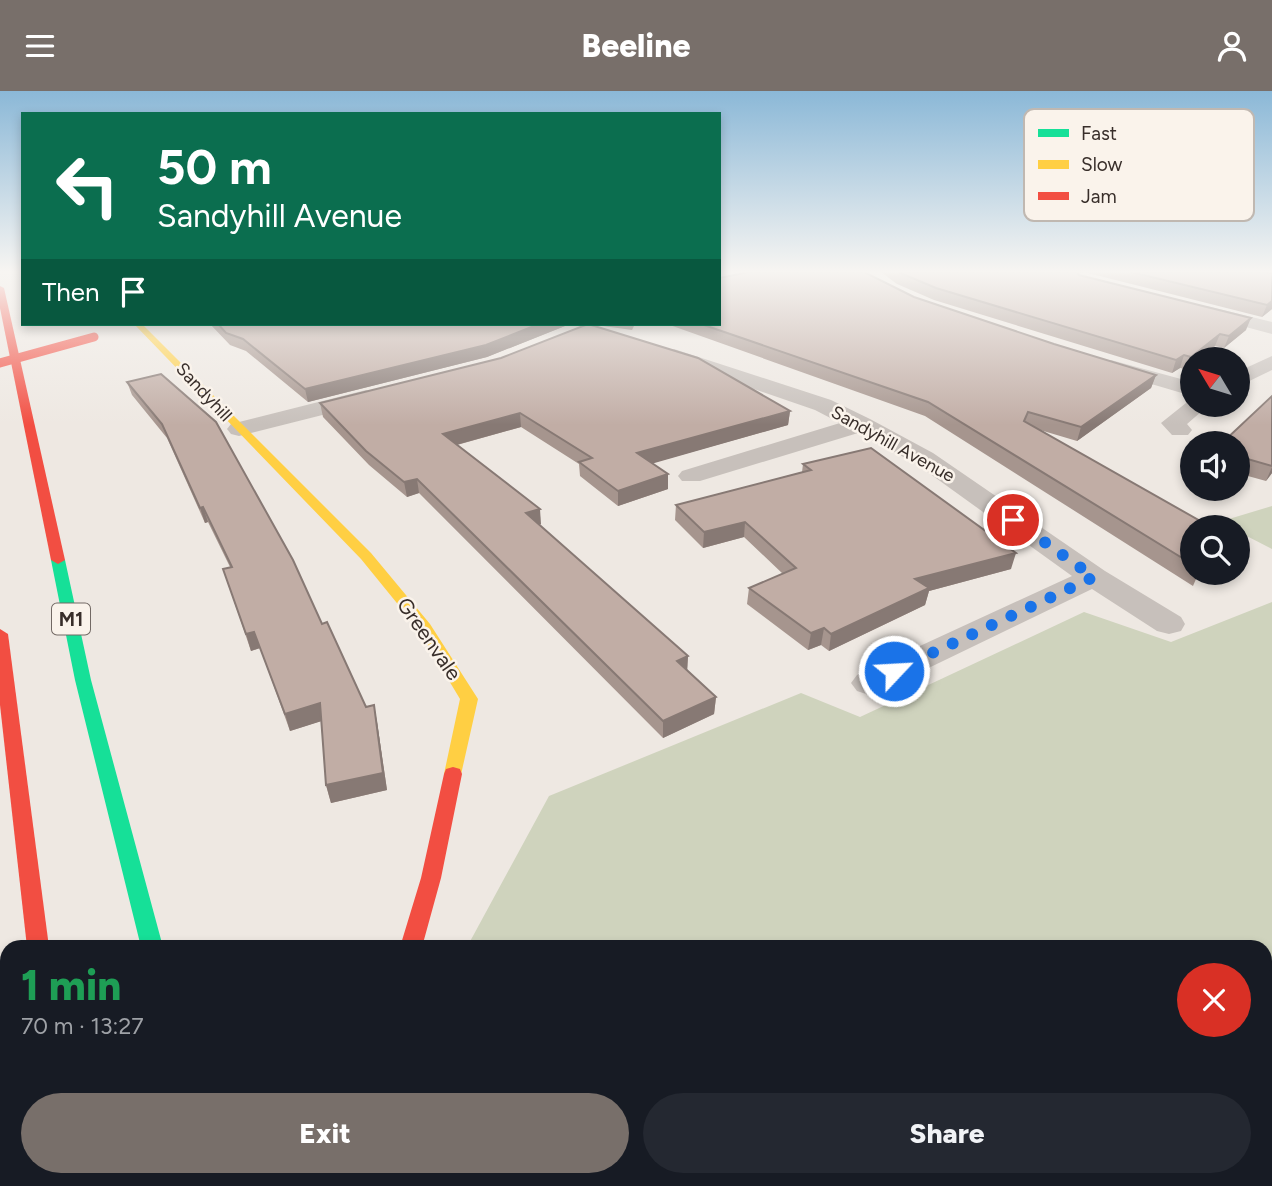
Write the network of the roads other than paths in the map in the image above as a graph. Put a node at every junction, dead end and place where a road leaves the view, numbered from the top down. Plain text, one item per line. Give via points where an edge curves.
1 (7, 323) edge
2 (1253, 323) edge
3 (137, 326) edge
4 (1272, 328) edge
5 (99, 336) dead end
6 (652, 347) edge
7 (1087, 359) edge
8 (1272, 362) edge
9 (0, 363) edge
10 (1250, 374) edge
11 (1180, 386) edge
12 (389, 391) edge
13 (1181, 417) edge
14 (862, 424) junction
15 (239, 429) junction
16 (1180, 430) dead end
17 (691, 476) dead end
18 (1094, 577) junction
19 (1169, 624) dead end
20 (0, 634) edge
21 (869, 683) dead end
22 (36, 940) edge
23 (150, 940) edge
24 (413, 940) edge

1 - 23 main road, M1 via 83,680
2 - 4 street
3 - 15 main road, Sandyhill via 163,347
5 - 9 main road, bridge
6 - 14 street, Sandyhill Avenue via 823,405
7 - 11 street
8 - 10 street
12 - 15 street
13 - 16 street via 1172,423
14 - 17 street
14 - 18 street, Sandyhill Avenue via 953,476
15 - 24 main road, Greenvale via 366,556 425,627 469,699
18 - 19 street, Sandyhill Avenue
18 - 21 street
20 - 22 main road

